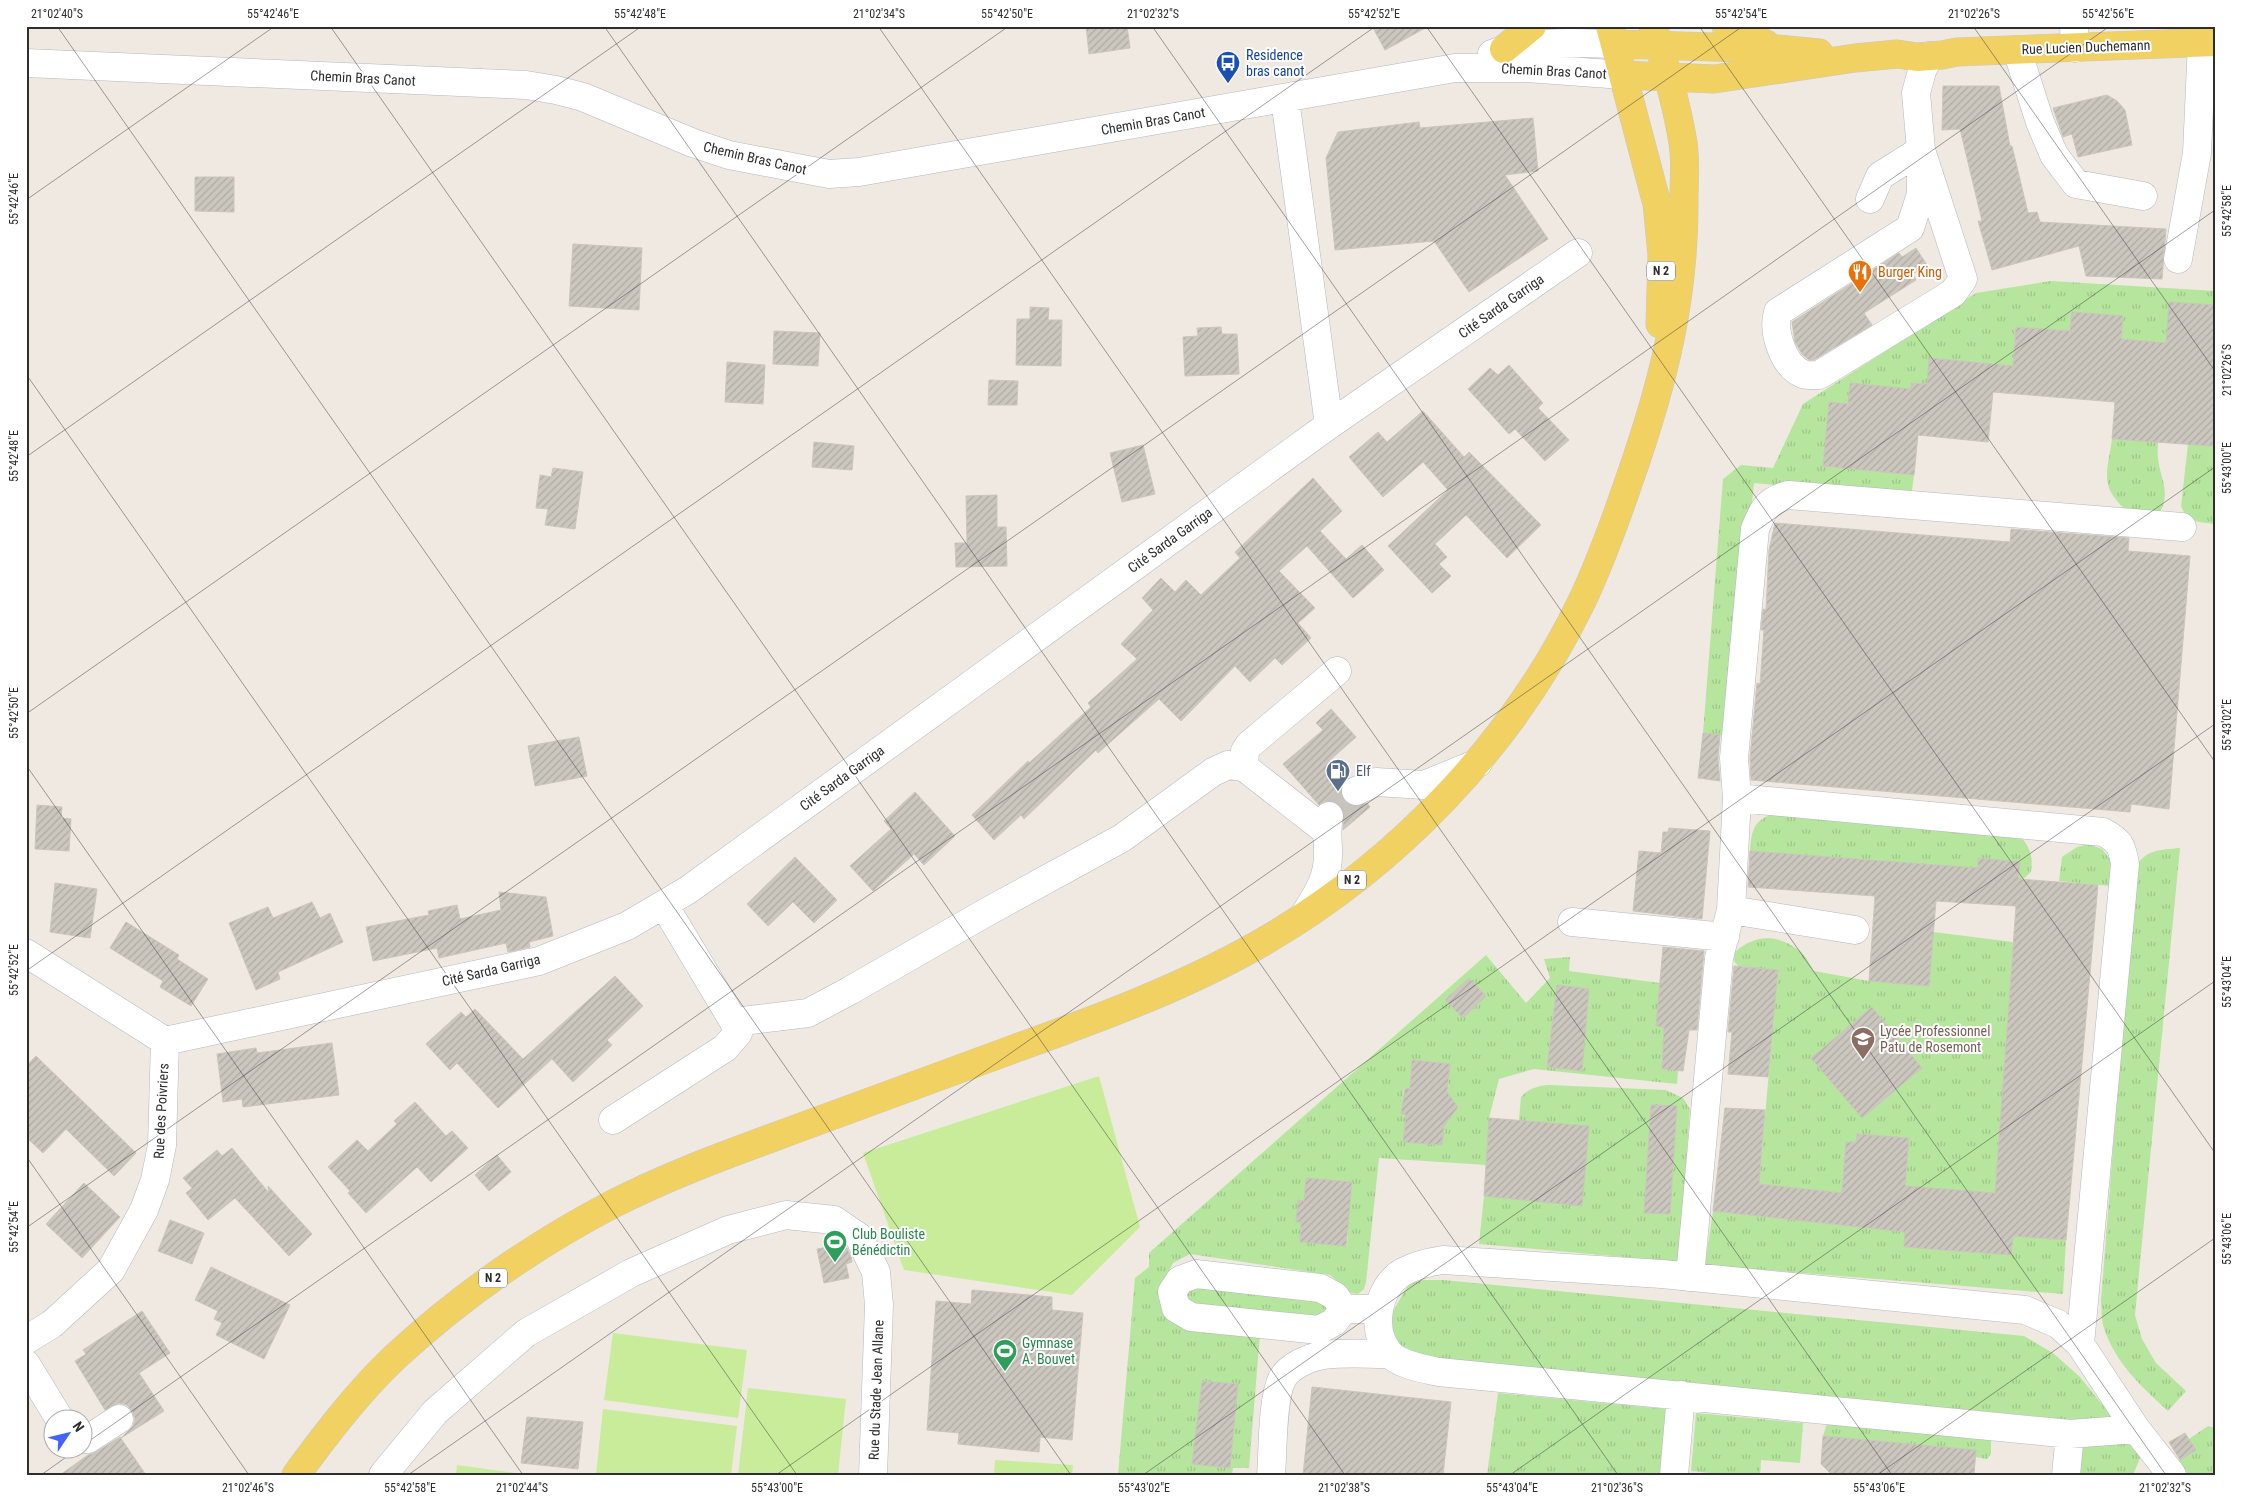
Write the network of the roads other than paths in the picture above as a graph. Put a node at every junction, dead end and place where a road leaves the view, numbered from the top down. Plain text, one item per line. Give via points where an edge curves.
1 (1532, 26) edge
2 (1726, 26) edge
3 (1612, 35) edge
4 (1656, 35) edge
5 (2075, 37) edge
6 (2209, 42) edge
7 (1504, 49) junction
8 (1777, 49) junction
9 (2017, 50) junction
10 (1957, 52) junction
11 (1897, 54) junction
12 (1929, 56) junction
13 (1855, 58) junction
14 (26, 63) edge
15 (1455, 68) junction
16 (1623, 75) junction
17 (1667, 78) junction
18 (1916, 93) junction
19 (1285, 99) junction
20 (1920, 150) junction
21 (2206, 154) edge
22 (2143, 196) dead end
23 (1870, 199) dead end
24 (1578, 253) dead end
25 (2178, 259) dead end
26 (1652, 416) junction
27 (1329, 425) junction
28 (2182, 527) dead end
29 (1337, 671) dead end
30 (1478, 763) junction
31 (1244, 767) junction
32 (1356, 791) tunnel mouth
33 (1737, 798) junction
34 (664, 905) junction
35 (1732, 910) junction
36 (1302, 917) junction
37 (1572, 922) dead end
38 (1856, 930) dead end
39 (1725, 937) junction
40 (26, 953) edge
41 (734, 1022) junction
42 (165, 1042) junction
43 (613, 1120) dead end
44 (1690, 1277) junction
45 (1344, 1309) junction
46 (1379, 1309) junction
47 (26, 1340) edge
48 (2080, 1344) junction
49 (1390, 1354) junction
50 (26, 1364) edge
51 (1681, 1394) junction
52 (53, 1408) edge
53 (119, 1419) dead end
54 (2136, 1429) junction
55 (2070, 1434) junction
56 (92, 1436) edge
57 (296, 1475) edge
58 (383, 1475) edge
59 (873, 1475) edge
60 (1271, 1475) edge
61 (1674, 1475) edge
62 (2066, 1475) edge
63 (2172, 1475) edge

1 - 7 main road
2 - 8 main road
3 - 4 main road, Rue Lucien Duchemann
3 - 7 street, Chemin Bras Canot
3 - 16 main road, N 2
4 - 8 main road, Rue Lucien Duchemann
4 - 17 main road, N 2
5 - 6 main road, Rue Lucien Duchemann
5 - 9 main road, Rue Lucien Duchemann
6 - 21 street
7 - 15 street, Chemin Bras Canot
8 - 13 main road, Rue Lucien Duchemann
9 - 10 main road, Rue Lucien Duchemann
9 - 22 street via 2054,156 2076,184
10 - 11 main road, Rue Lucien Duchemann via 1915,47
10 - 12 main road, Rue Lucien Duchemann
11 - 12 main road, Rue Lucien Duchemann
11 - 13 main road, Rue Lucien Duchemann
11 - 18 street
12 - 18 street
13 - 17 main road, Rue Lucien Duchemann via 1714,79
14 - 19 street, Chemin Bras Canot via 526,85 583,97 693,144 729,155 829,174 859,172
15 - 16 street, Chemin Bras Canot via 1527,68
15 - 19 street, Chemin Bras Canot
16 - 17 main road, Rue Lucien Duchemann
16 - 26 main road, N 2 via 1657,204 1662,255
17 - 26 main road, N 2 via 1684,148 1685,240 1680,293
18 - 20 street
19 - 27 street
20 - 20 street via 1921,194 1910,228 1778,312 1775,322 1788,363 1803,374 1819,375 1953,292 1963,278
20 - 23 street via 1880,176
21 - 25 street
24 - 27 street, Cité Sarda Garriga
26 - 30 main road, N 2 via 1611,535 1582,600 1553,654
27 - 34 street, Cité Sarda Garriga
28 - 33 street via 1788,495 1774,499 1762,511 1754,529 1734,758
29 - 31 street via 1249,745 1245,751
30 - 32 street via 1424,785 1376,782
30 - 36 main road, N 2 via 1428,817
31 - 36 street via 1327,823 1328,868 1322,886
31 - 41 street via 1228,765 1213,772 1122,838 808,1013
33 - 35 street
33 - 48 street via 2103,832 2116,839 2122,848 2125,864
34 - 41 street
34 - 42 street, Cité Sarda Garriga via 627,926 539,960
35 - 38 street
35 - 39 street
36 - 57 main road, N 2 via 1211,969 1129,1006 741,1149 671,1177 564,1231 454,1306 392,1360 327,1432
37 - 39 street
39 - 44 street via 1719,958
40 - 42 street
41 - 43 street via 738,1033 725,1048
42 - 47 street, Rue des Poivriers via 162,1145 155,1180 144,1210 111,1270 52,1324
44 - 46 street via 1444,1260 1421,1264 1402,1273 1387,1288
44 - 48 street via 2025,1310 2058,1324
45 - 45 street via 1334,1322 1319,1330 1191,1317 1176,1308 1172,1292 1180,1280 1196,1274 1320,1288 1335,1296
45 - 46 street
46 - 49 street via 1378,1332
48 - 54 street
49 - 51 street via 1412,1366 1439,1372
49 - 60 street via 1325,1355 1309,1359 1282,1379 1277,1399
50 - 52 street
51 - 55 street
51 - 61 street
53 - 56 street
54 - 55 street
54 - 63 street
55 - 62 street
58 - 59 street, Rue du Stade Jean Allane via 435,1412 526,1333 631,1273 728,1230 786,1216 834,1220 859,1237 876,1272 879,1304

